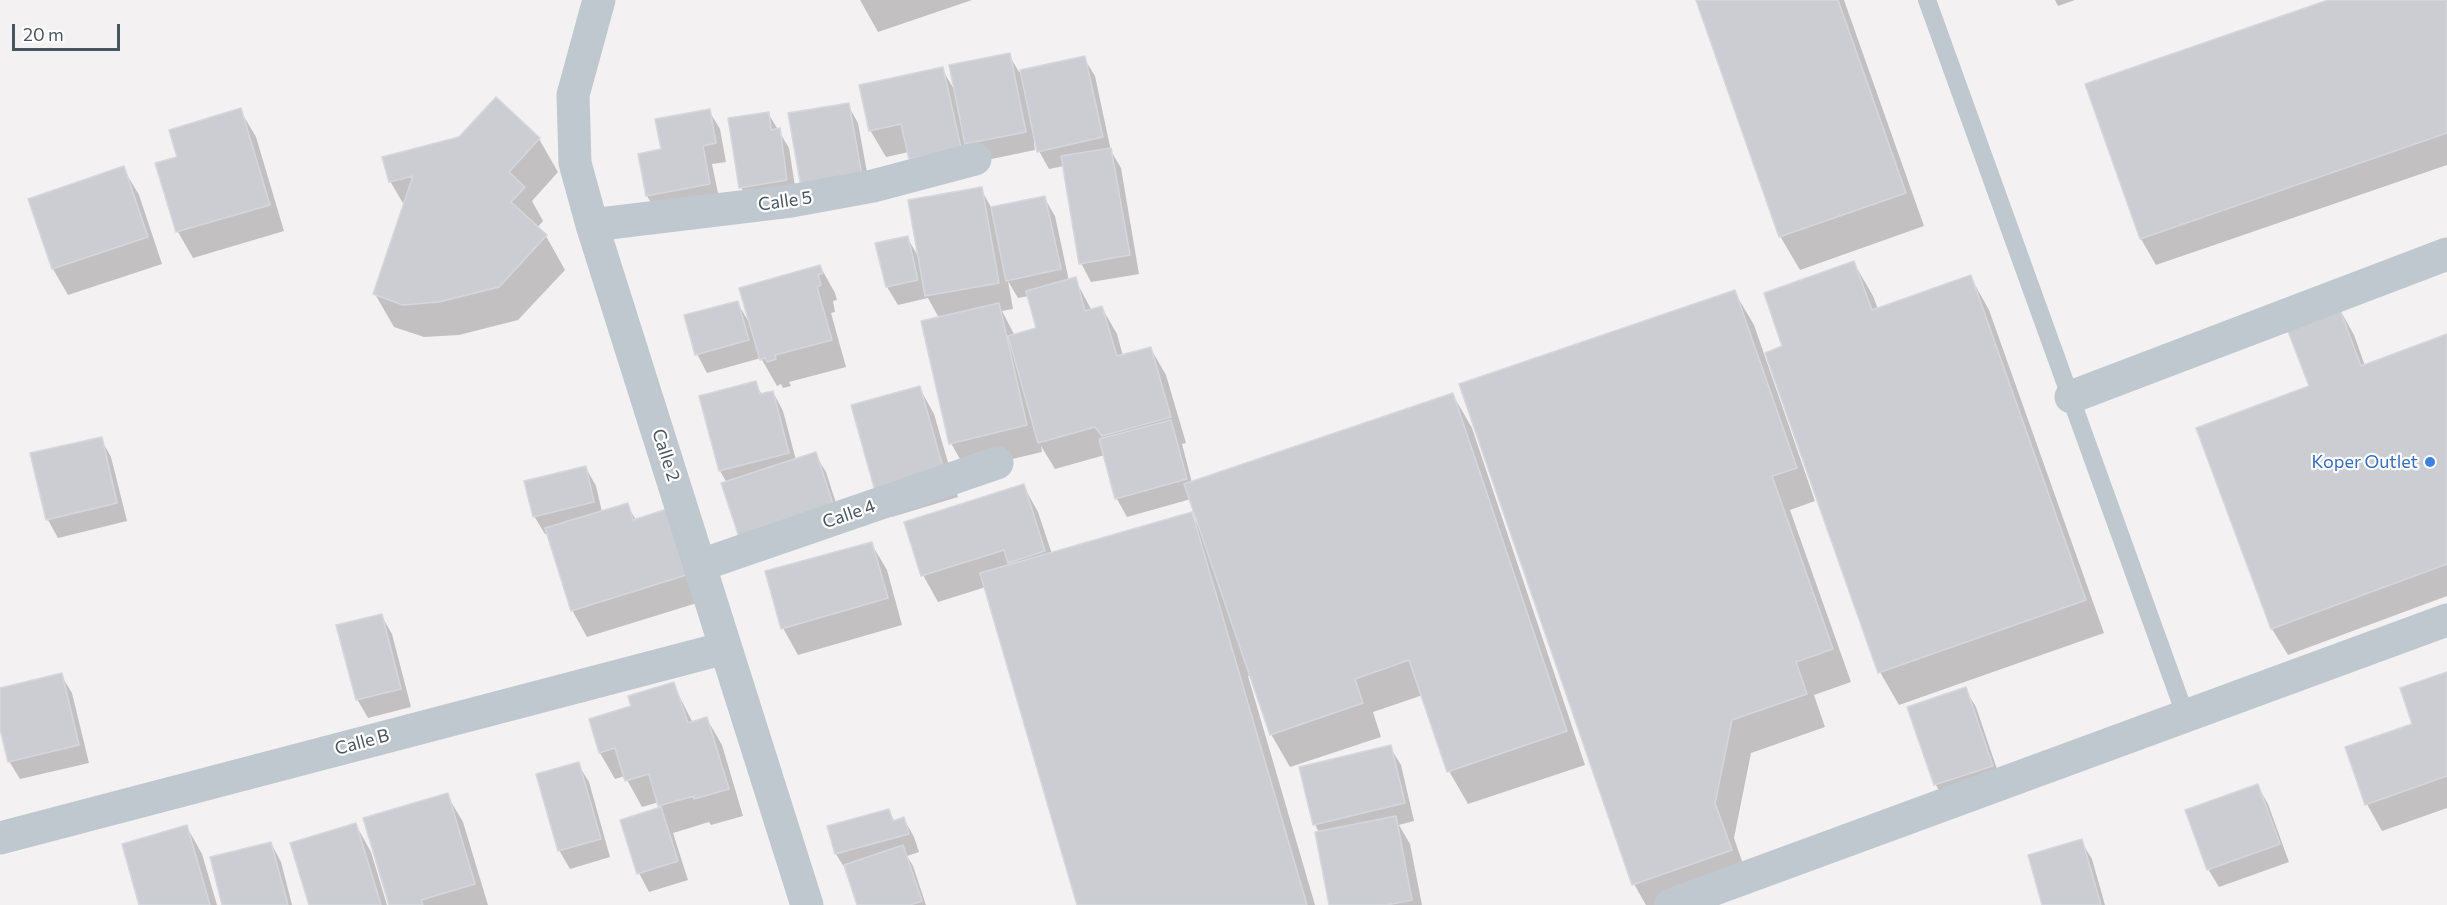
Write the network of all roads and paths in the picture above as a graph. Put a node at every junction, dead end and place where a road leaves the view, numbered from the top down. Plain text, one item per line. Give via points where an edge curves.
1 (599, 0) edge
2 (1927, 0) edge
3 (975, 159) dead end
4 (592, 225) junction
5 (2447, 254) edge
6 (2071, 398) junction
7 (997, 463) dead end
8 (701, 565) junction
9 (2447, 620) edge
10 (725, 648) junction
11 (2186, 717) junction
12 (0, 838) edge
13 (807, 905) edge
14 (1671, 905) edge

1 - 4 street, Calle 2 via 573,95 575,163
2 - 6 lane
3 - 4 street, Calle 5 via 873,186 791,201
4 - 8 street, Calle 2
5 - 6 street
6 - 11 lane
7 - 8 street, Calle 4
8 - 10 street, Calle 2
9 - 11 street
10 - 12 street, Calle B
10 - 13 street, Calle 2
11 - 14 street

